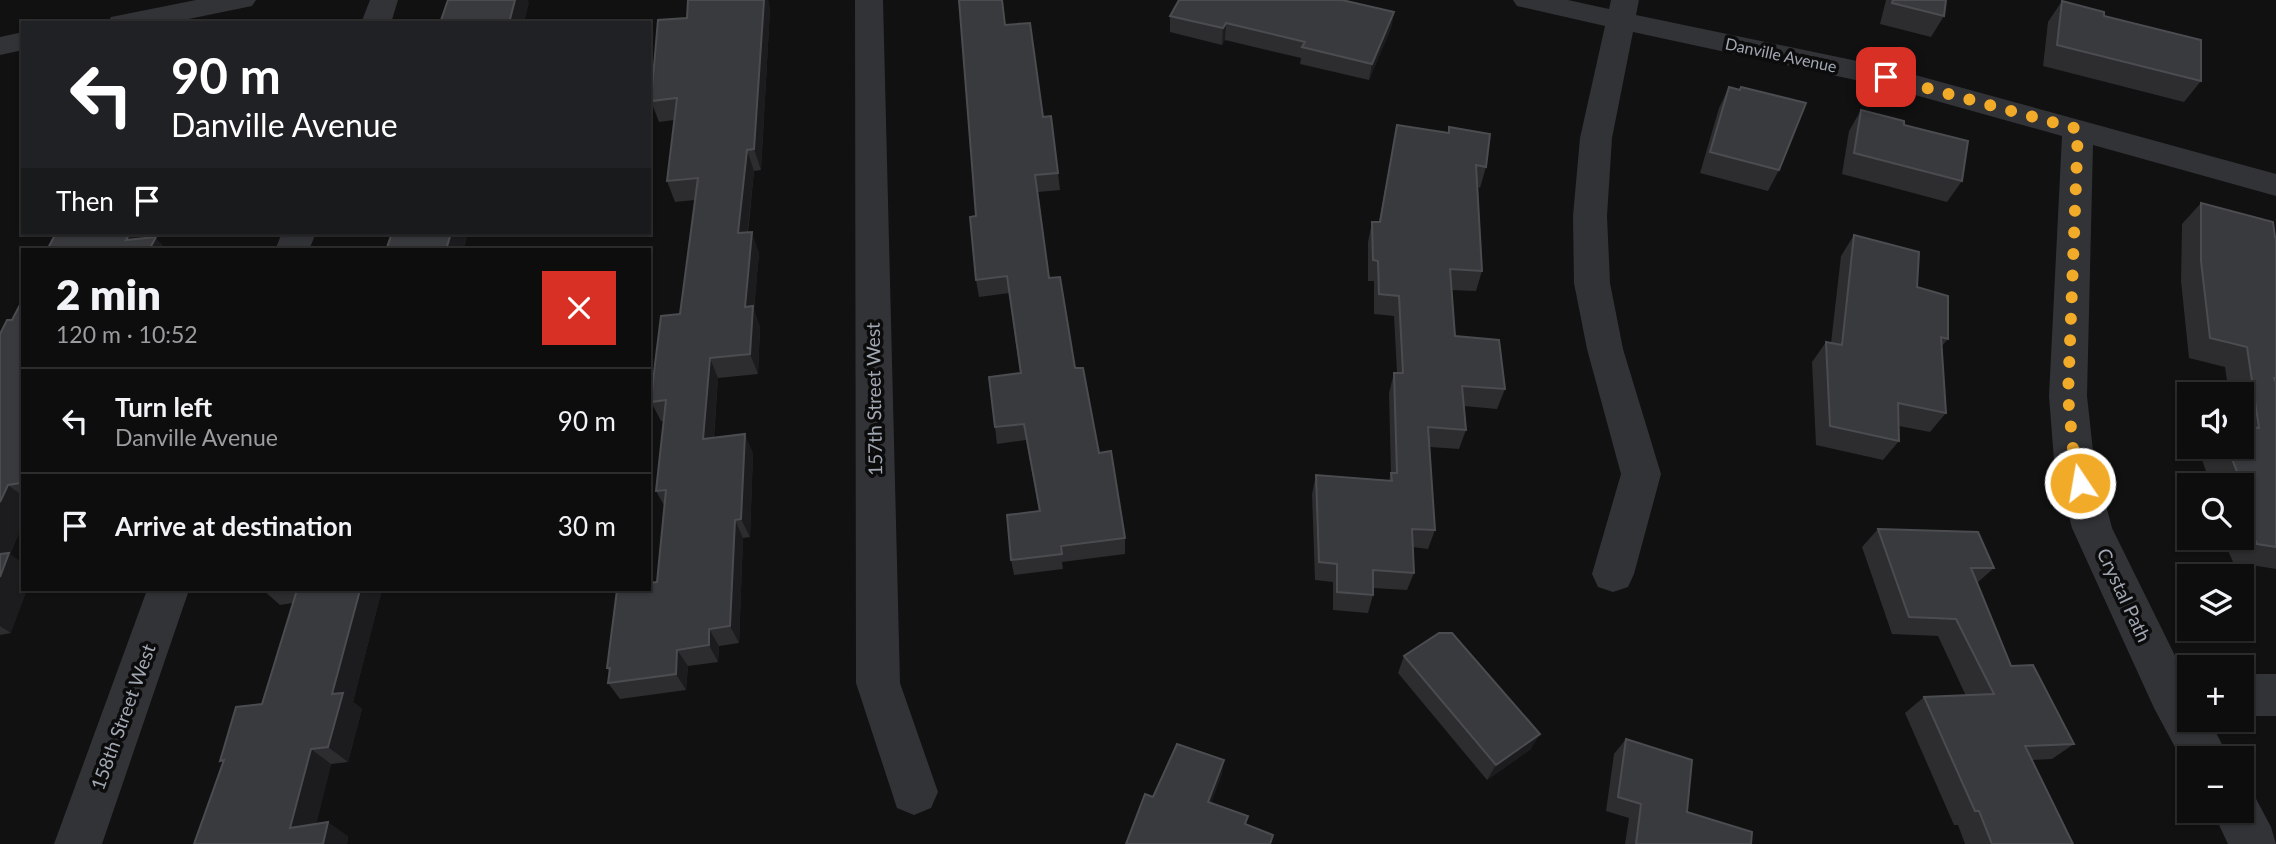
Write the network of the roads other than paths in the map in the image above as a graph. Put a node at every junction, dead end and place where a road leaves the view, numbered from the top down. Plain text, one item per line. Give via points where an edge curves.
1 (242, 0) edge
2 (384, 0) edge
3 (869, 0) edge
4 (1527, 0) edge
5 (1623, 10) edge
6 (132, 21) edge
7 (377, 21) edge
8 (21, 41) edge
9 (0, 46) edge
10 (2078, 129) junction
11 (2276, 185) edge
12 (1613, 574) dead end
13 (168, 591) edge
14 (2177, 688) edge
15 (2254, 695) edge
16 (2276, 695) edge
17 (914, 792) dead end
18 (2243, 823) edge
19 (78, 844) edge
20 (2255, 844) edge

1 - 6 street
2 - 7 street
3 - 17 street, 157th Street West via 878,683
4 - 5 street, Danville Avenue
5 - 10 street, Danville Avenue
5 - 12 street via 1596,138 1590,216 1592,284 1602,336 1641,474
8 - 9 street
10 - 11 street, Danville Avenue
10 - 14 street, Crystal Path via 2068,396 2074,460 2092,528
13 - 19 street, 158th Street West
15 - 16 street
18 - 20 street

